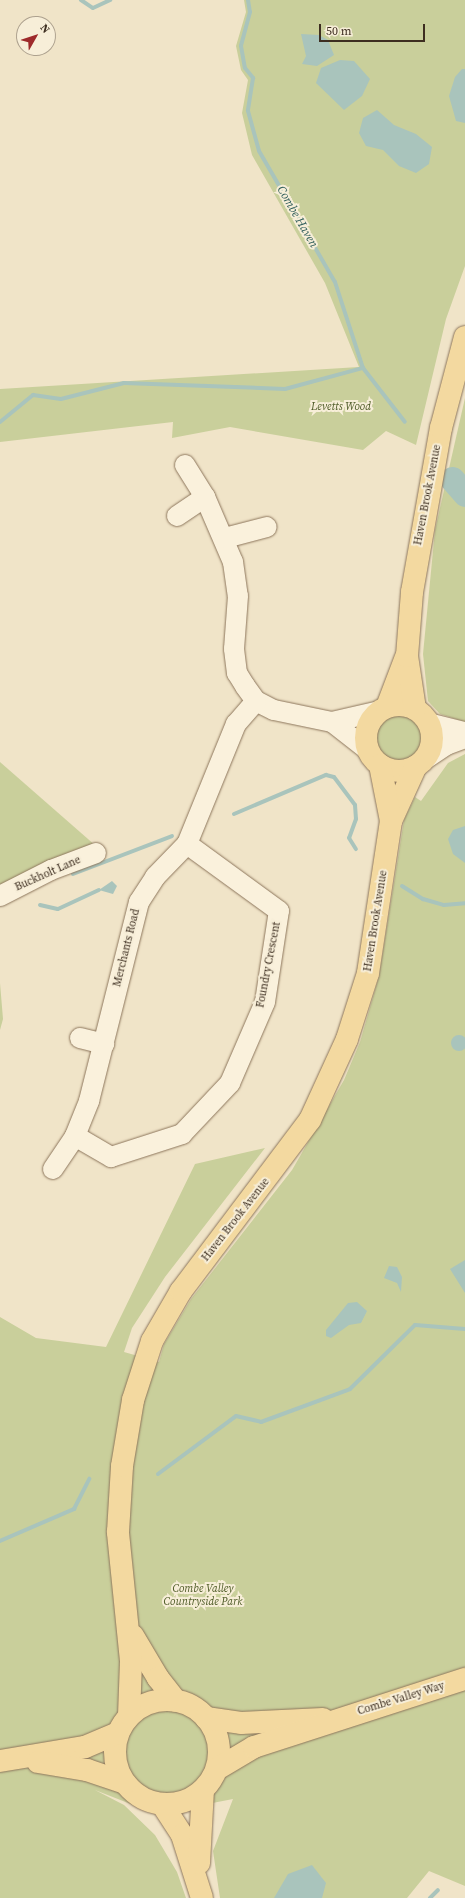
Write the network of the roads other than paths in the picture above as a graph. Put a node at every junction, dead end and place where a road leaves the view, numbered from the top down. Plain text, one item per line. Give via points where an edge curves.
1 (465, 337) edge
2 (185, 465) dead end
3 (206, 497) junction
4 (177, 516) dead end
5 (267, 527) dead end
6 (225, 538) junction
7 (406, 656) junction
8 (256, 701) junction
9 (384, 709) junction
10 (421, 716) junction
11 (332, 722) junction
12 (465, 732) edge
13 (465, 738) edge
14 (374, 758) junction
15 (420, 763) junction
16 (390, 821) junction
17 (187, 844) junction
18 (96, 853) dead end
19 (0, 896) edge
20 (80, 1038) dead end
21 (104, 1044) junction
22 (75, 1136) junction
23 (53, 1169) dead end
24 (128, 1626) junction
25 (465, 1679) edge
26 (176, 1700) junction
27 (206, 1718) junction
28 (337, 1719) junction
29 (124, 1724) junction
30 (10, 1760) edge
31 (217, 1769) junction
32 (125, 1783) junction
33 (203, 1790) junction
34 (162, 1804) junction
35 (201, 1891) edge

1 - 7 main road, Haven Brook Avenue via 441,428 421,525
2 - 3 street
3 - 4 street
3 - 6 street
5 - 6 street
6 - 8 street via 238,596 234,649 237,673
7 - 9 main road, Haven Brook Avenue
7 - 10 main road, Haven Brook Avenue
8 - 11 street via 274,710
8 - 17 street, Merchants Road via 236,724
9 - 10 main road
9 - 11 street
9 - 14 main road via 367,732
10 - 12 street
10 - 15 main road via 432,742
11 - 14 street
13 - 15 street
14 - 15 main road via 398,771
14 - 16 main road, Haven Brook Avenue
15 - 16 main road, Haven Brook Avenue
16 - 24 main road, Haven Brook Avenue via 368,973 333,1076 310,1120 282,1162 181,1291 152,1341 137,1386 122,1466 118,1532
17 - 21 street, Merchants Road via 155,877 139,902 130,929
17 - 22 street, Foundry Crescent via 279,911 265,1002 230,1082 182,1134 111,1157
18 - 19 street, Buckholt Lane via 51,870
20 - 21 street
21 - 22 street, Merchants Road via 89,1101
22 - 23 street, Merchants Road
24 - 26 main road, Haven Brook Avenue via 158,1678
24 - 29 main road, Haven Brook Avenue via 132,1688
25 - 28 main road, Combe Valley Way
26 - 27 main road via 193,1707
26 - 29 main road via 150,1702
27 - 28 main road, Combe Valley Way via 248,1723
27 - 31 main road via 218,1742
28 - 31 main road, Combe Valley Way via 297,1736 254,1747
29 - 30 main road via 85,1747
29 - 32 main road via 115,1759
30 - 32 main road via 87,1770
31 - 33 main road
32 - 34 main road via 141,1797
33 - 34 main road via 184,1802
33 - 35 main road via 198,1831
34 - 35 main road via 182,1834

